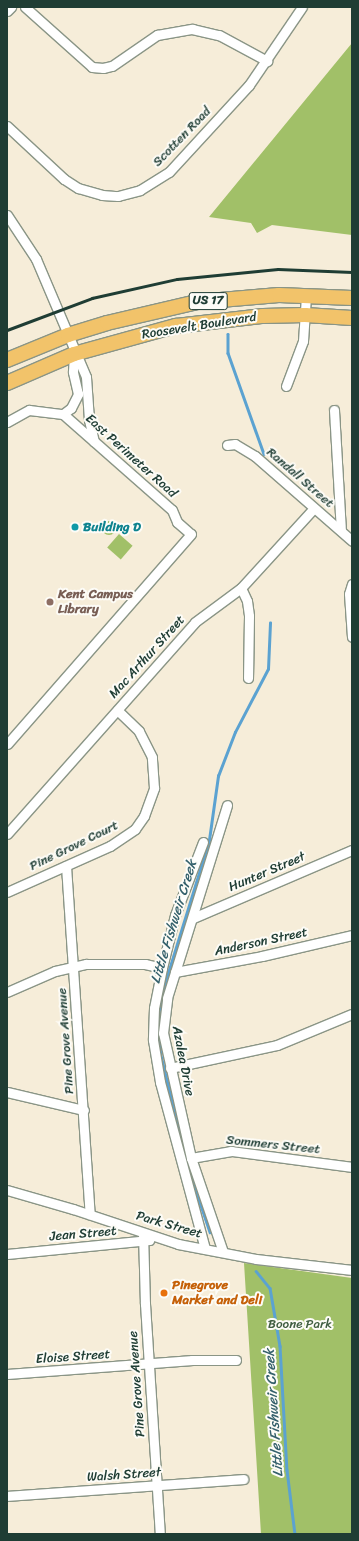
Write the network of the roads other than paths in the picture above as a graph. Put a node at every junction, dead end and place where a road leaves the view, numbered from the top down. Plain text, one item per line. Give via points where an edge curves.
1 (11, 7) edge
2 (25, 7) edge
3 (302, 7) edge
4 (7, 11) edge
5 (267, 60) junction
6 (7, 126) edge
7 (7, 215) edge
8 (306, 296) junction
9 (352, 298) edge
10 (305, 315) junction
11 (352, 318) edge
12 (68, 335) junction
13 (74, 354) junction
14 (7, 360) edge
15 (7, 383) edge
16 (286, 386) dead end
17 (334, 410) dead end
18 (63, 414) junction
19 (7, 422) edge
20 (94, 440) junction
21 (227, 445) dead end
22 (314, 508) junction
23 (340, 530) junction
24 (352, 541) edge
25 (352, 584) edge
26 (240, 588) junction
27 (352, 637) edge
28 (248, 678) dead end
29 (117, 710) junction
30 (7, 744) edge
31 (227, 805) dead end
32 (7, 834) edge
33 (202, 842) dead end
34 (352, 850) edge
35 (66, 866) junction
36 (7, 892) edge
37 (193, 918) junction
38 (352, 934) edge
39 (73, 966) junction
40 (162, 968) junction
41 (175, 972) junction
42 (7, 992) edge
43 (352, 1014) edge
44 (170, 1068) junction
45 (7, 1092) edge
46 (84, 1110) junction
47 (191, 1158) junction
48 (352, 1167) edge
49 (7, 1190) edge
50 (90, 1214) junction
51 (143, 1237) junction
52 (205, 1249) junction
53 (223, 1252) junction
54 (7, 1254) edge
55 (352, 1270) edge
56 (236, 1360) dead end
57 (148, 1364) junction
58 (7, 1374) edge
59 (243, 1479) dead end
60 (157, 1485) junction
61 (7, 1496) edge
62 (160, 1534) edge

1 - 4 street
2 - 5 street via 92,67 112,66 157,35 192,29 219,35
3 - 5 street, Scotten Road
5 - 6 street, Scotten Road via 249,85 169,172 132,194 102,195 78,188 64,179
7 - 12 street via 36,259
8 - 9 highway, Roosevelt Boulevard / US 17
8 - 10 street
8 - 12 highway, Roosevelt Boulevard / US 17 via 197,302 133,316
10 - 11 highway, Roosevelt Boulevard / US 17
10 - 13 highway, Roosevelt Boulevard / US 17 via 234,319 176,326
10 - 16 street via 303,341
12 - 13 street
12 - 14 highway, Roosevelt Boulevard / US 17
13 - 15 highway, Roosevelt Boulevard / US 17
13 - 18 street via 73,372 78,394 71,408
13 - 20 street via 86,377 89,420
17 - 23 street
18 - 19 street via 29,410
18 - 20 street, East Perimeter Road
20 - 30 street, East Perimeter Road via 172,510 177,522 191,534
21 - 22 street, Randall Street via 235,444 256,456
22 - 23 street, Randall Street
22 - 26 street, Mac Arthur Street
23 - 24 street, Randall Street
25 - 27 street
26 - 28 street via 247,601 249,616
26 - 29 street, Mac Arthur Street via 195,622
29 - 32 street, Mac Arthur Street
29 - 35 street, Pine Grove Court via 139,731 152,757 155,773 150,804 135,829 124,839
31 - 37 street, Azalea Drive
33 - 40 street, Azalea Drive via 175,915
34 - 37 street, Hunter Street
35 - 36 street, Pine Grove Court
35 - 39 street, Pine Grove Avenue
37 - 41 street, Azalea Drive
38 - 41 street, Anderson Street
39 - 40 street via 145,964
39 - 42 street
39 - 46 street, Pine Grove Avenue
40 - 52 street, Azalea Drive via 154,1008 154,1040 159,1075
41 - 44 street, Azalea Drive via 163,1014 163,1034
43 - 44 street via 277,1045
44 - 47 street, Azalea Drive
45 - 46 street
46 - 50 street, Pine Grove Avenue
47 - 48 street, Sommers Street via 231,1151
47 - 53 street, Azalea Drive
49 - 50 street, Park Street
50 - 51 street, Park Street
51 - 52 street, Park Street
51 - 54 street, Jean Street
51 - 57 street, Pine Grove Avenue
52 - 53 street, Park Street
53 - 55 street, Park Street
56 - 57 street, Eloise Street
57 - 58 street, Eloise Street
57 - 60 street, Pine Grove Avenue
59 - 60 street, Walsh Street
60 - 61 street, Walsh Street
60 - 62 street, Pine Grove Avenue

